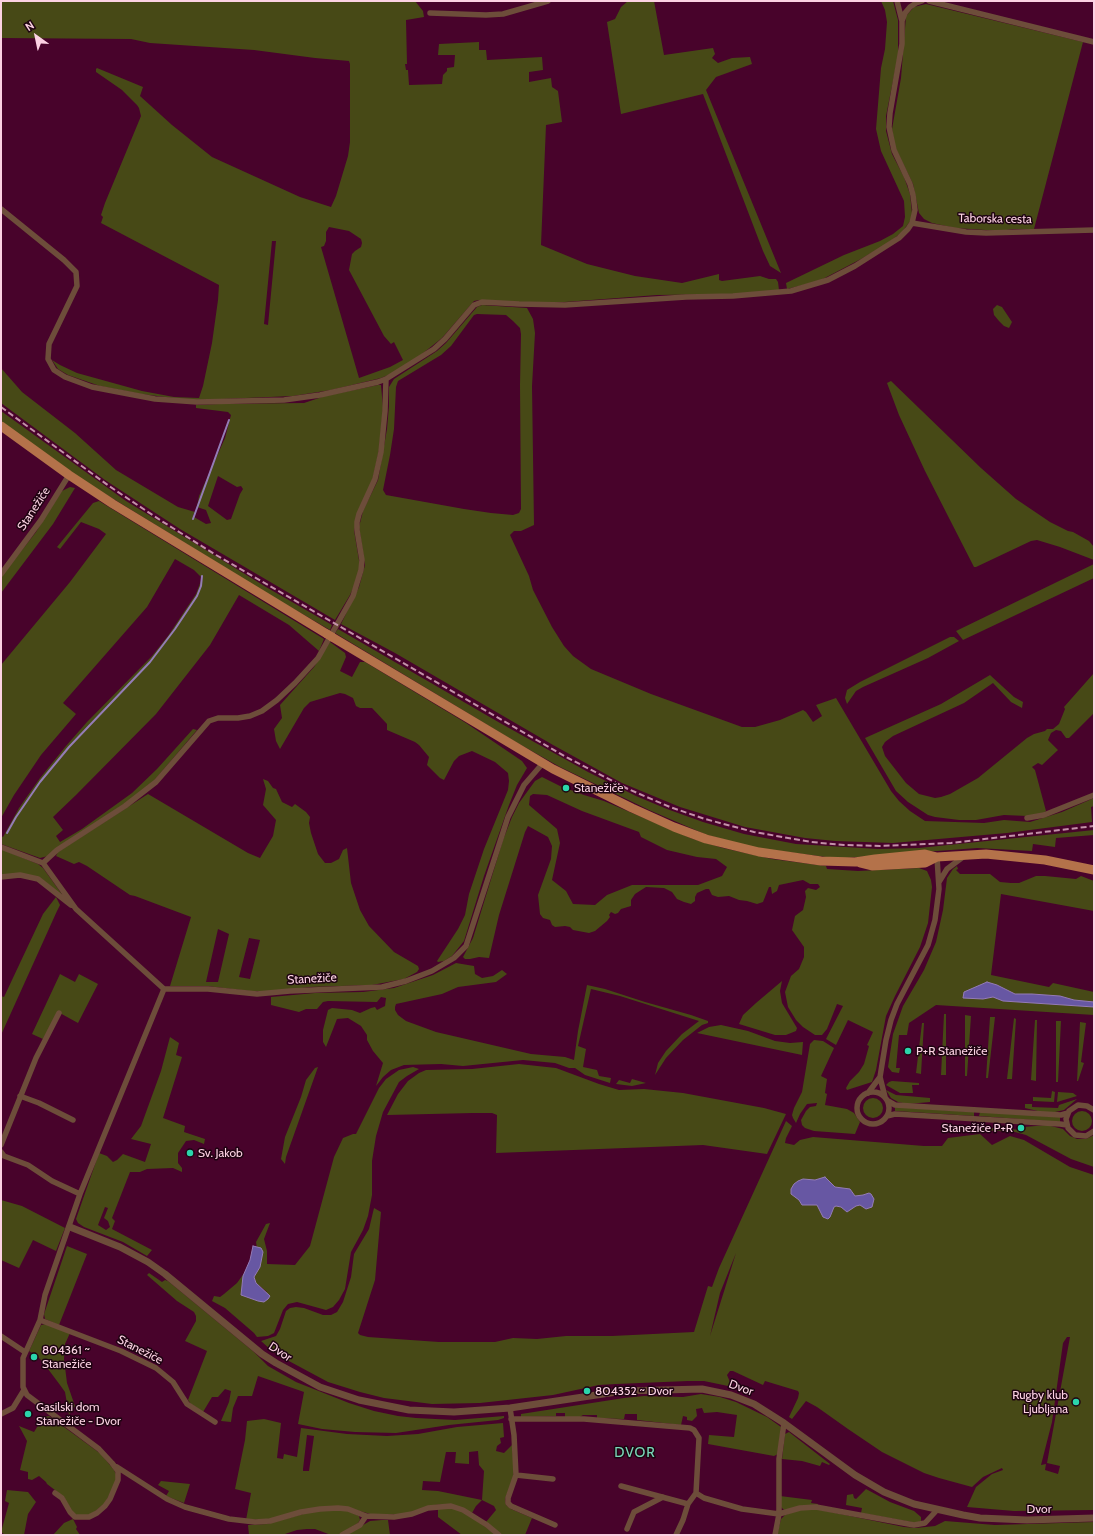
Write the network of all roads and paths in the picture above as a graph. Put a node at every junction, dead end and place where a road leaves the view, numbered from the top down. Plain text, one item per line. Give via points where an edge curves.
1 (548, 1) edge
2 (897, 1) edge
3 (922, 1) edge
4 (929, 1) edge
5 (430, 13) dead end
6 (902, 21) junction
7 (1094, 42) edge
8 (1, 209) edge
9 (912, 223) junction
10 (1094, 230) edge
11 (386, 379) junction
12 (1, 426) edge
13 (69, 474) junction
14 (1, 574) edge
15 (543, 763) junction
16 (1094, 795) edge
17 (1027, 818) dead end
18 (1, 846) edge
19 (968, 854) junction
20 (937, 856) junction
21 (43, 863) junction
22 (1094, 870) edge
23 (1, 877) edge
24 (939, 882) junction
25 (76, 909) junction
26 (164, 989) junction
27 (59, 1013) dead end
28 (880, 1077) junction
29 (868, 1093) junction
30 (20, 1096) junction
31 (886, 1099) junction
32 (1094, 1110) edge
33 (1068, 1113) junction
34 (887, 1116) junction
35 (73, 1120) dead end
36 (1066, 1125) junction
37 (1094, 1130) edge
38 (1, 1145) edge
39 (1, 1152) edge
40 (80, 1194) junction
41 (70, 1227) junction
42 (40, 1320) junction
43 (1, 1336) edge
44 (25, 1352) junction
45 (24, 1390) junction
46 (510, 1408) junction
47 (1, 1414) edge
48 (511, 1419) junction
49 (215, 1422) dead end
50 (784, 1423) junction
51 (112, 1463) junction
52 (516, 1475) junction
53 (553, 1479) dead end
54 (621, 1486) dead end
55 (55, 1493) dead end
56 (696, 1493) junction
57 (663, 1497) junction
58 (688, 1504) junction
59 (937, 1510) junction
60 (779, 1514) junction
61 (366, 1516) junction
62 (1094, 1518) edge
63 (555, 1525) dead end
64 (627, 1529) dead end
65 (342, 1535) edge
66 (499, 1535) edge
67 (676, 1535) edge
68 (776, 1535) edge

1 - 5 street via 503,14
2 - 6 street
3 - 6 street via 910,7
4 - 7 street
6 - 9 street via 902,44 889,127 894,150 913,195
8 - 11 street via 76,272 77,286 48,350 51,366 66,377 103,390 155,399 197,402 284,400
9 - 10 street, Taborska cesta via 986,233
9 - 11 street via 898,238 855,266 828,280 791,291 564,304 482,302 474,305 434,349
11 - 21 street via 381,452 375,479 357,522 362,570 353,596 318,658 295,683 262,711 250,716 209,721 156,782 125,806 57,850
12 - 13 main road
13 - 14 street, Stanežiče via 41,520
13 - 15 main road via 113,504
15 - 20 main road via 674,827 731,846 821,861 855,862 925,854
15 - 26 street, Stanežiče via 524,785 508,817 466,946 454,958 406,981 382,987 257,994 208,988
16 - 17 street via 1044,815
18 - 21 street
19 - 20 main road
19 - 22 main road via 1023,857
19 - 24 street via 947,869
20 - 24 street
21 - 25 street
23 - 25 street via 20,875 38,878
24 - 28 street via 935,920 928,945 891,1020
25 - 26 street
26 - 40 street
27 - 30 street
28 - 29 street
28 - 31 street
29 - 31 street via 875,1092
29 - 34 street via 858,1103 861,1118 872,1124 881,1122
30 - 35 street
30 - 38 street
31 - 33 street via 892,1104 901,1105 1061,1115
31 - 34 street via 889,1109
32 - 33 street via 1081,1105 1075,1106
33 - 36 street
34 - 36 street via 895,1114
36 - 37 street via 1078,1136 1086,1136
39 - 40 street via 4,1156 28,1165 52,1181
40 - 41 street
41 - 42 street via 45,1295
41 - 46 street, Dvor via 120,1247 148,1262 262,1354 327,1389 374,1404 409,1410 454,1412
42 - 44 street
42 - 49 street, Stanežiče via 121,1351 156,1368 173,1382 187,1404
43 - 44 street
44 - 45 street via 22,1376
45 - 47 street via 13,1408
45 - 51 street via 29,1398 99,1450
46 - 48 street
46 - 50 street, Dvor via 623,1391 697,1389 744,1399
48 - 52 street
48 - 56 street via 584,1419 690,1428 699,1438
50 - 59 street, Dvor via 855,1475 884,1492
50 - 60 street via 779,1459
51 - 55 street via 118,1471 118,1480 110,1498 97,1514 89,1518 75,1517 62,1498
51 - 61 street via 167,1499 229,1520 270,1521 301,1512 338,1508
52 - 53 street
52 - 63 street via 508,1503
54 - 57 street
56 - 58 street
56 - 60 street via 704,1498 742,1509
57 - 58 street
57 - 64 street via 634,1512
58 - 67 street
59 - 60 street via 925,1523 914,1525 816,1507
59 - 62 street, Dvor via 998,1519
60 - 68 street
61 - 65 street via 360,1525
61 - 66 street via 398,1517 428,1508 451,1506 463,1510

